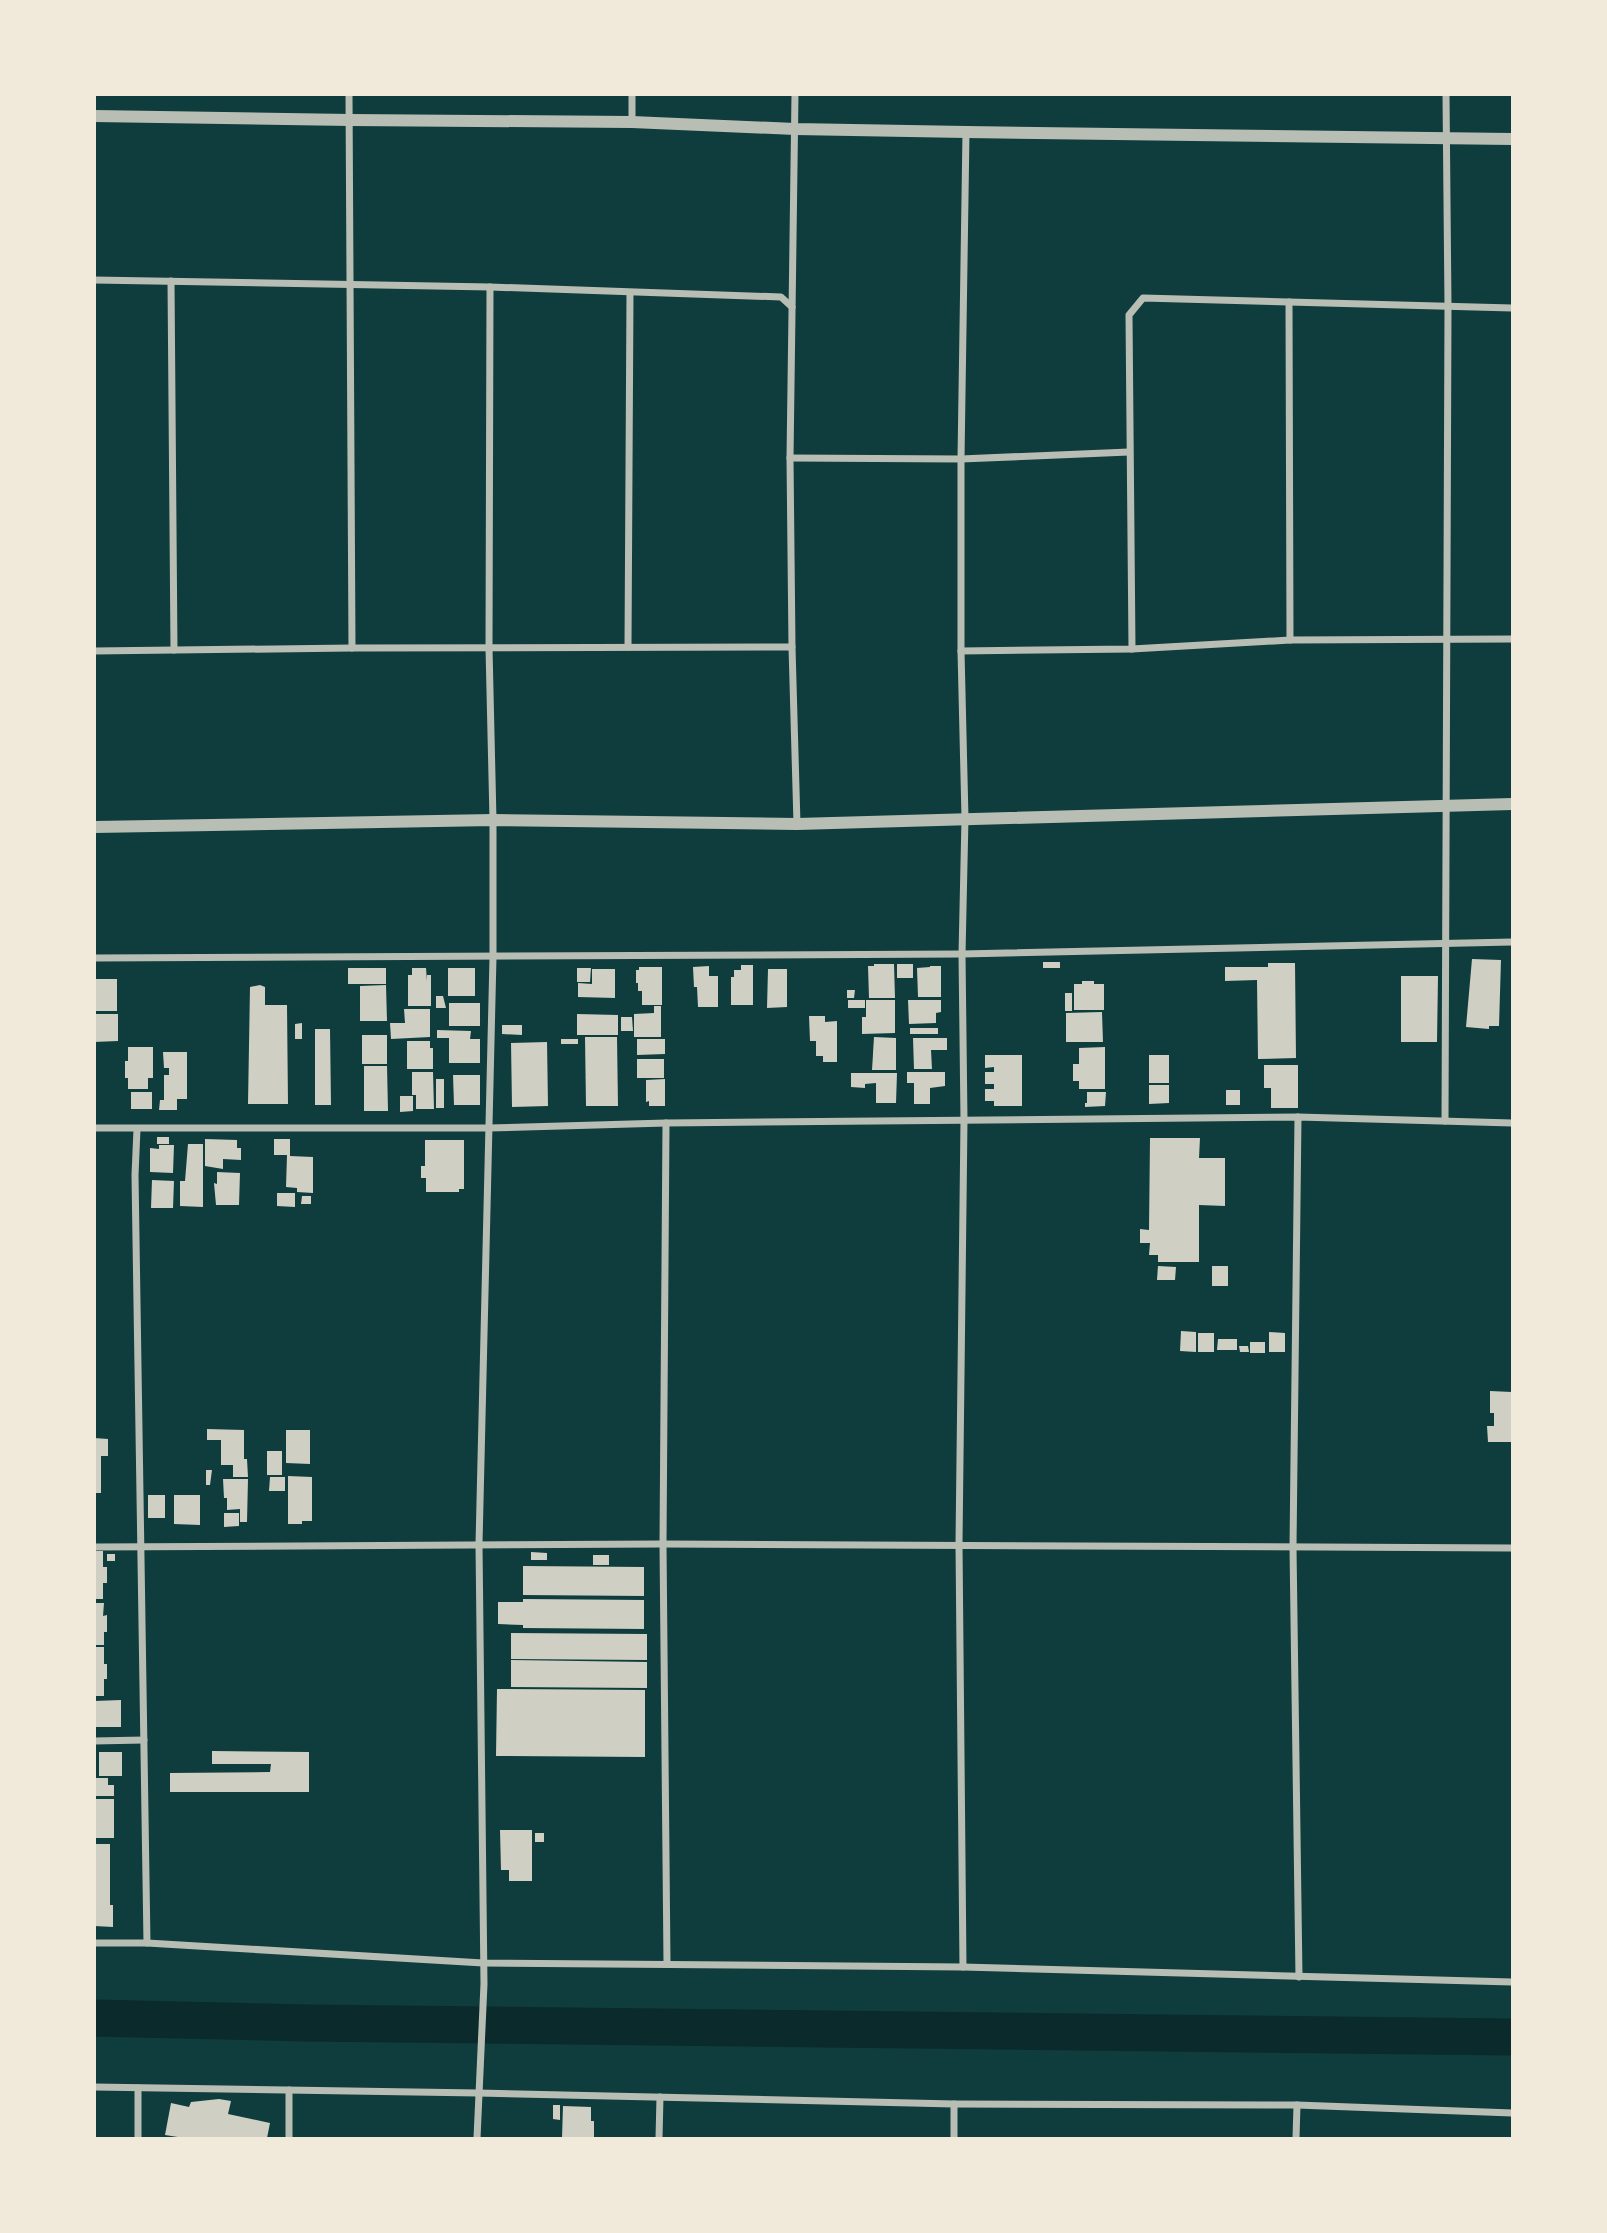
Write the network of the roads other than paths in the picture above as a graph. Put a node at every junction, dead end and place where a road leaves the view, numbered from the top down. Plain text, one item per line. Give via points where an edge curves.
1 (349, 94) edge
2 (632, 94) edge
3 (795, 94) edge
4 (1446, 94) edge
5 (94, 116) edge
6 (350, 120) junction
7 (632, 121) junction
8 (795, 129) junction
9 (966, 132) junction
10 (1446, 138) junction
11 (1513, 139) edge
12 (94, 280) edge
13 (171, 281) junction
14 (350, 285) junction
15 (490, 287) junction
16 (631, 293) junction
17 (1289, 302) junction
18 (792, 307) junction
19 (1448, 307) junction
20 (1513, 308) edge
21 (1129, 452) junction
22 (790, 458) junction
23 (961, 459) junction
24 (1445, 639) junction
25 (1513, 639) edge
26 (1290, 640) junction
27 (628, 647) junction
28 (792, 647) junction
29 (352, 648) junction
30 (489, 648) junction
31 (1132, 649) junction
32 (174, 650) junction
33 (94, 651) edge
34 (961, 651) junction
35 (1513, 804) edge
36 (1446, 805) junction
37 (965, 818) junction
38 (493, 820) junction
39 (797, 824) junction
40 (94, 827) edge
41 (1513, 942) edge
42 (1445, 943) junction
43 (962, 954) junction
44 (493, 957) junction
45 (94, 958) edge
46 (1298, 1117) junction
47 (964, 1120) junction
48 (1445, 1121) junction
49 (666, 1123) junction
50 (1513, 1123) edge
51 (94, 1128) edge
52 (488, 1128) junction
53 (137, 1129) junction
54 (479, 1544) junction
55 (663, 1544) junction
56 (960, 1544) junction
57 (1293, 1547) junction
58 (94, 1548) edge
59 (141, 1548) junction
60 (1513, 1548) edge
61 (144, 1740) junction
62 (94, 1741) edge
63 (94, 1943) edge
64 (147, 1943) junction
65 (483, 1963) junction
66 (667, 1963) junction
67 (963, 1967) junction
68 (1299, 1977) junction
69 (1513, 1982) edge
70 (94, 2087) edge
71 (138, 2088) junction
72 (289, 2090) junction
73 (478, 2093) junction
74 (660, 2097) junction
75 (954, 2104) junction
76 (1297, 2105) junction
77 (1513, 2113) edge
78 (138, 2138) edge
79 (289, 2138) edge
80 (477, 2138) edge
81 (659, 2138) edge
82 (954, 2138) edge
83 (1296, 2138) edge

1 - 6 street
2 - 7 street
3 - 8 street
4 - 10 street
5 - 6 street
6 - 7 street
6 - 14 street
7 - 8 street
8 - 9 street
8 - 18 street
9 - 10 street
9 - 23 street
10 - 11 street
10 - 19 street
12 - 13 street
13 - 14 street
13 - 32 street
14 - 15 street
14 - 29 street
15 - 16 street
15 - 30 street
16 - 18 street via 781,297
16 - 27 street
17 - 19 street
17 - 21 street via 1143,298 1129,315
17 - 26 street
18 - 22 street
19 - 20 street
19 - 24 street
21 - 23 street
21 - 31 street
22 - 23 street
22 - 28 street
23 - 34 street
24 - 25 street
24 - 26 street
24 - 36 street
26 - 31 street
27 - 28 street
27 - 30 street
28 - 39 street
29 - 30 street
29 - 32 street
30 - 38 street
31 - 34 street
32 - 33 street
34 - 37 street
35 - 36 street
36 - 37 street
36 - 42 street
37 - 39 street
37 - 43 street
38 - 39 street
38 - 40 street
38 - 44 street
41 - 42 street
42 - 43 street
42 - 48 street
43 - 44 street
43 - 47 street
44 - 45 street
44 - 52 street
46 - 47 street
46 - 48 street
46 - 57 street
47 - 49 street
47 - 56 street
48 - 50 street
49 - 52 street
49 - 55 street
51 - 53 street
52 - 53 street
52 - 54 street
53 - 59 street
54 - 55 street
54 - 59 street
54 - 65 street
55 - 56 street
55 - 66 street
56 - 57 street
56 - 67 street
57 - 60 street
57 - 68 street
58 - 59 street
59 - 61 street
61 - 62 street
61 - 64 street
63 - 64 street
64 - 65 street
65 - 66 street
65 - 73 street
66 - 67 street
67 - 68 street
68 - 69 street
70 - 71 street
71 - 72 street
71 - 78 street
72 - 73 street
72 - 79 street
73 - 74 street
73 - 80 street
74 - 75 street
74 - 81 street
75 - 76 street
75 - 82 street
76 - 77 street
76 - 83 street

